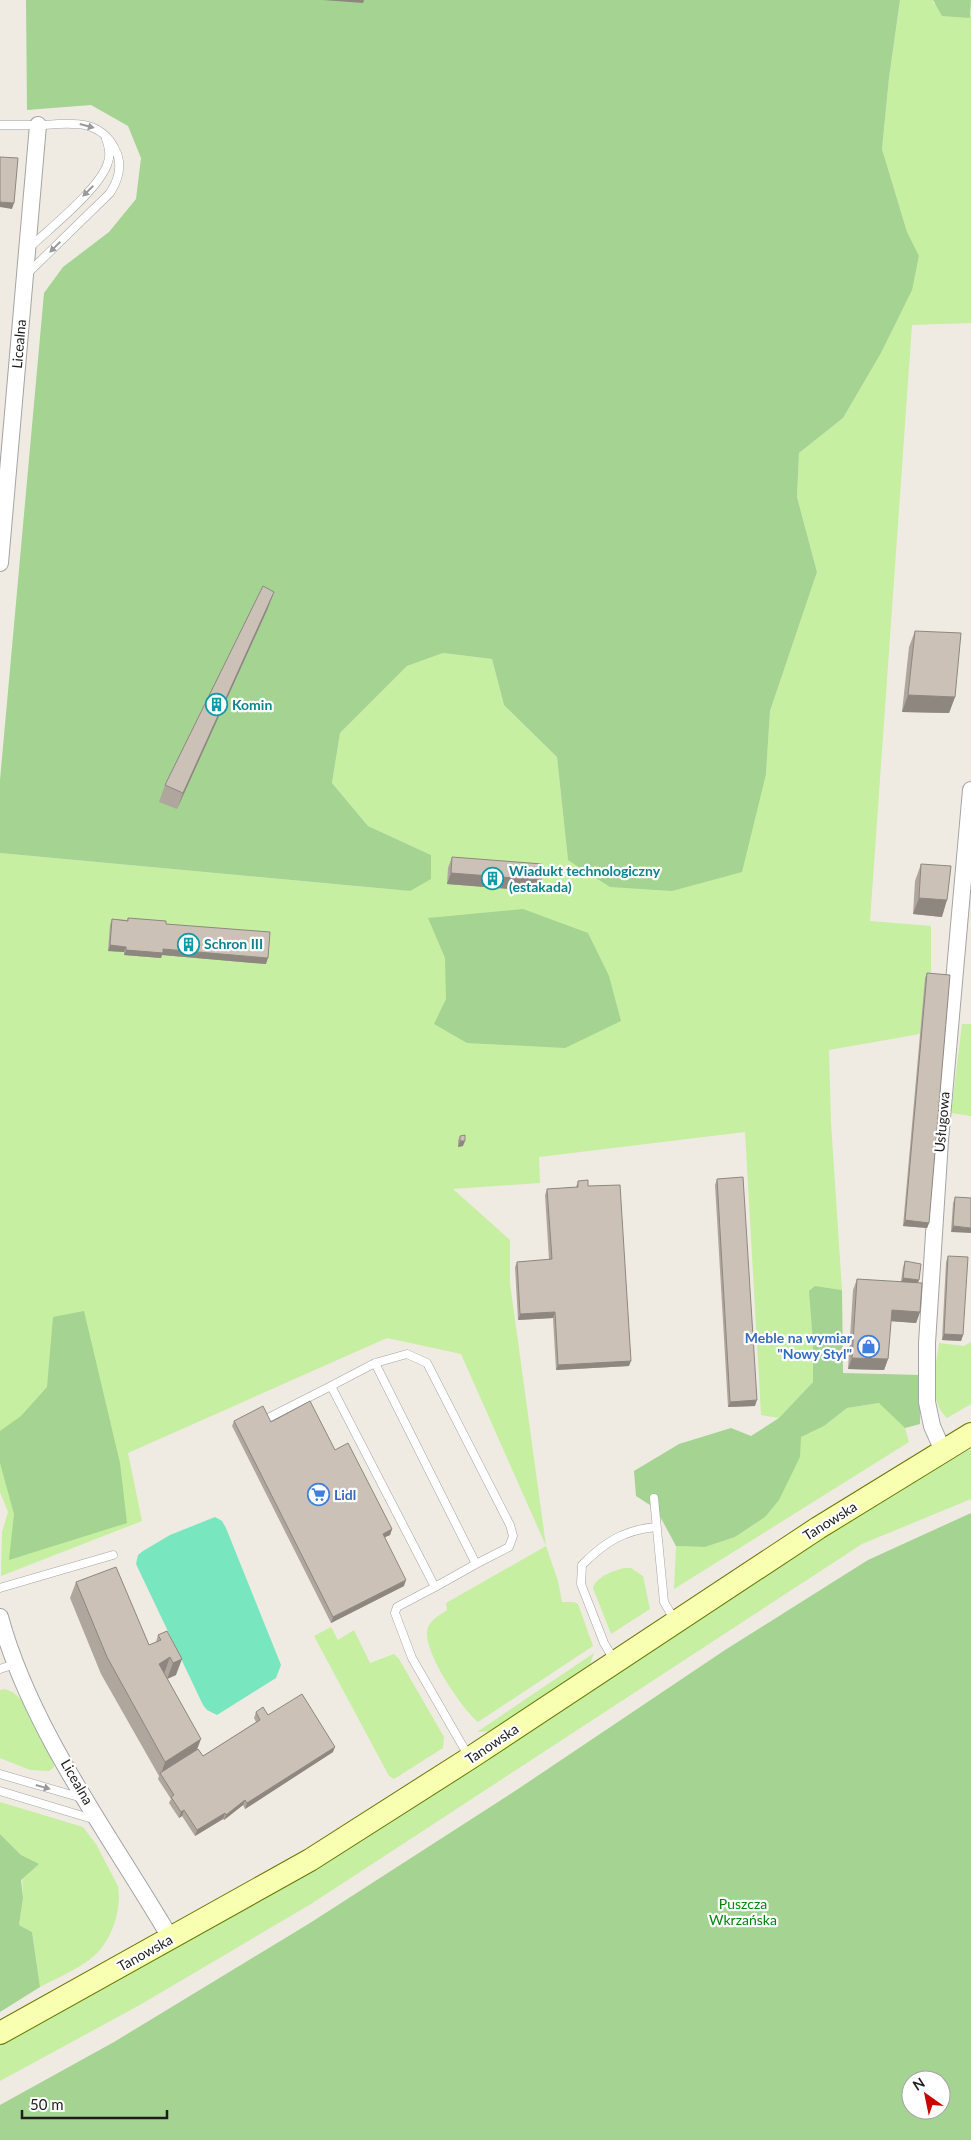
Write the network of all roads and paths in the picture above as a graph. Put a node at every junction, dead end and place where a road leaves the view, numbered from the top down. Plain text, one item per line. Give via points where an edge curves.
1 (0, 125) edge
2 (38, 125) junction
3 (103, 133) junction
4 (27, 249) junction
5 (24, 276) junction
6 (0, 563) edge
7 (971, 790) edge
8 (375, 1363) junction
9 (331, 1386) junction
10 (268, 1418) edge
11 (971, 1434) edge
12 (943, 1451) junction
13 (654, 1498) dead end
14 (656, 1527) junction
15 (113, 1555) dead end
16 (476, 1564) junction
17 (435, 1587) junction
18 (0, 1588) edge
19 (0, 1617) edge
20 (675, 1621) junction
21 (615, 1661) junction
22 (7, 1666) edge
23 (470, 1758) junction
24 (0, 1774) edge
25 (0, 1791) edge
26 (87, 1800) junction
27 (99, 1821) junction
28 (171, 1939) junction
29 (0, 2033) edge

1 - 2 lane
2 -> 3 lane via 81,124
2 - 4 street, Licealna
3 -> 4 lane via 110,152 103,174
3 -> 5 lane via 115,148 120,162 115,186
4 - 5 street, Licealna
5 - 6 street, Licealna
7 - 12 street, Usługowa via 940,1140 926,1343 927,1402 932,1426
8 - 9 lane
8 - 16 lane
8 - 16 lane via 407,1354 427,1363 510,1525 512,1536 509,1546
9 - 10 lane
9 - 17 lane
11 - 12 main road, Tanowska
12 - 20 main road, Tanowska
13 - 14 lane
14 - 20 lane via 664,1602
14 - 21 lane via 637,1528 603,1544 582,1565 581,1584 604,1643
15 - 18 lane
16 - 17 lane
17 - 23 lane via 397,1607 395,1613 412,1658
19 - 22 street, Licealna
20 - 21 main road, Tanowska
21 - 23 main road, Tanowska
22 - 26 street, Licealna
23 - 28 main road, Tanowska via 310,1860
24 -> 26 lane
25 - 27 lane
26 - 27 street, Licealna
27 - 28 street, Licealna
28 - 29 main road, Tanowska

